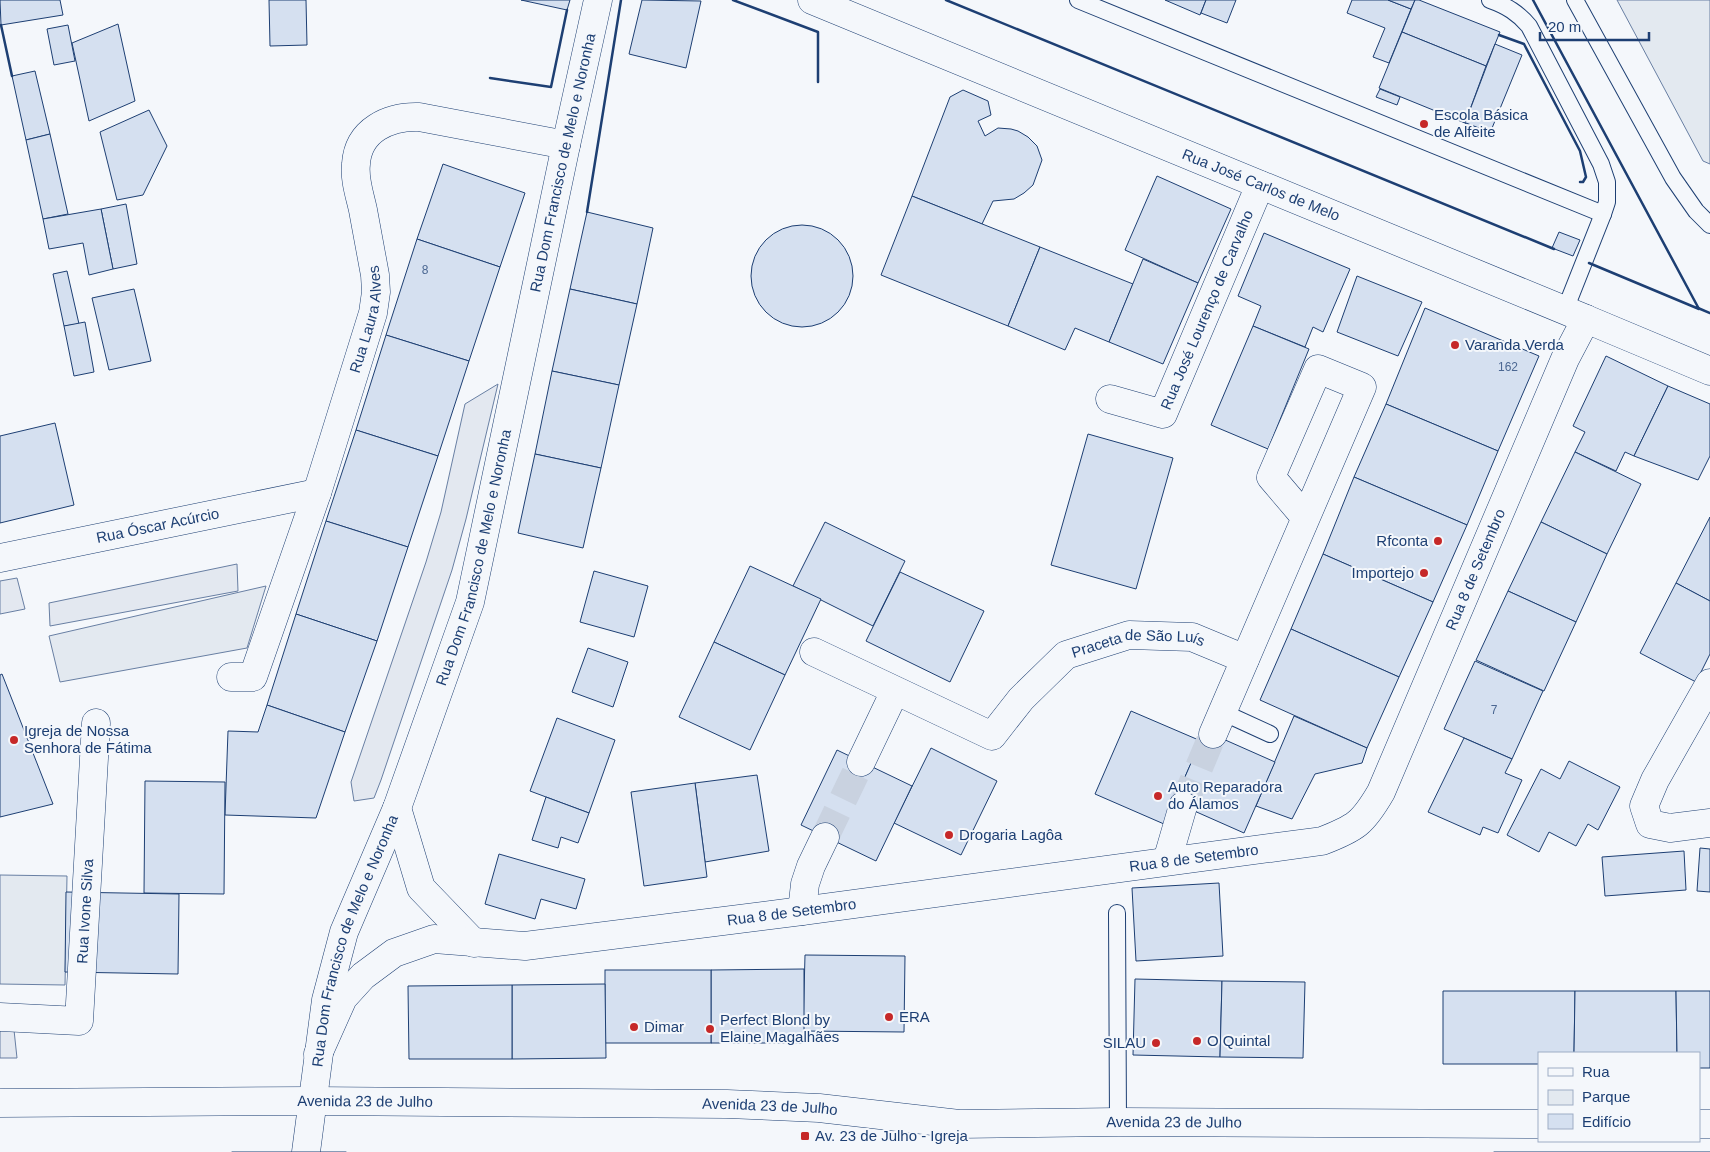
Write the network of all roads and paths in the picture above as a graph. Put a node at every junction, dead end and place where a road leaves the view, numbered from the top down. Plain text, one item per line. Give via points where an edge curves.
1 (598, 0) edge
2 (812, 0) edge
3 (1078, 0) edge
4 (1490, 0) edge
5 (1575, 0) edge
6 (566, 145) junction
7 (1260, 185) junction
8 (1603, 214) junction
9 (1710, 225) edge
10 (1575, 314) junction
11 (1710, 371) edge
12 (1110, 399) dead end
13 (317, 493) junction
14 (1306, 517) junction
15 (0, 558) edge
16 (814, 652) dead end
17 (1245, 659) junction
18 (231, 677) dead end
19 (1710, 683) edge
20 (895, 691) junction
21 (96, 723) dead end
22 (1218, 723) joint
23 (1270, 734) dead end
24 (861, 762) tunnel mouth
25 (1183, 806) tunnel mouth
26 (397, 808) junction
27 (1710, 823) edge
28 (825, 837) tunnel mouth
29 (1167, 861) junction
30 (802, 911) junction
31 (1117, 913) dead end
32 (474, 944) junction
33 (0, 1017) edge
34 (318, 1054) junction
35 (312, 1101) junction
36 (0, 1103) edge
37 (1118, 1122) junction
38 (1538, 1124) edge
39 (306, 1152) edge

1 - 6 street, Rua Dom Francisco de Melo e Noronha
2 - 7 street, Rua José Carlos de Melo
3 - 8 lane
4 - 8 lane via 1507,6 1530,26 1601,164 1607,182
5 - 9 lane via 1673,178
6 - 13 street, Rua Laura Alves via 403,116 386,121 370,132 360,145 356,165 375,275 374,313
6 - 26 street, Rua Dom Francisco de Melo e Noronha via 470,602
7 - 10 street, Rua José Carlos de Melo
7 - 12 street, Rua José Lourenço de Carvalho via 1163,414
8 - 10 lane
10 - 11 street, Rua José Carlos de Melo
10 - 29 street, Rua 8 de Setembro via 1566,359 1381,792 1368,815 1348,832 1322,842
13 - 15 street, Rua Óscar Acúrcio
13 - 18 street, Rua Laura Alves via 253,677
14 - 14 street via 1362,387 1318,369 1271,477
14 - 17 street
16 - 20 street, Praceta de São Luís
17 - 20 street, Praceta de São Luís via 1192,637 1129,635 1066,655 1021,699 992,736
17 - 22 street
19 - 27 street via 1655,780 1644,806 1650,824 1670,828
20 - 24 street
21 - 33 street, Rua Ivone Silva via 79,1021
22 - 23 lane
25 - 29 street
26 - 32 street via 421,888
26 - 34 street, Rua Dom Francisco de Melo e Noronha via 344,932 326,1000
28 - 30 street via 805,884
29 - 30 street, Rua 8 de Setembro
30 - 32 street, Rua 8 de Setembro via 525,946
31 - 37 lane
32 - 34 street, Rua 8 de Setembro via 434,939 394,953 363,976 343,998
34 - 35 street, Rua Dom Francisco de Melo e Noronha
35 - 36 street, Avenida 23 de Julho
35 - 37 street, Avenida 23 de Julho via 727,1104 820,1108 959,1124
35 - 39 street, Rua Dom Francisco de Melo e Noronha
37 - 38 street, Avenida 23 de Julho

